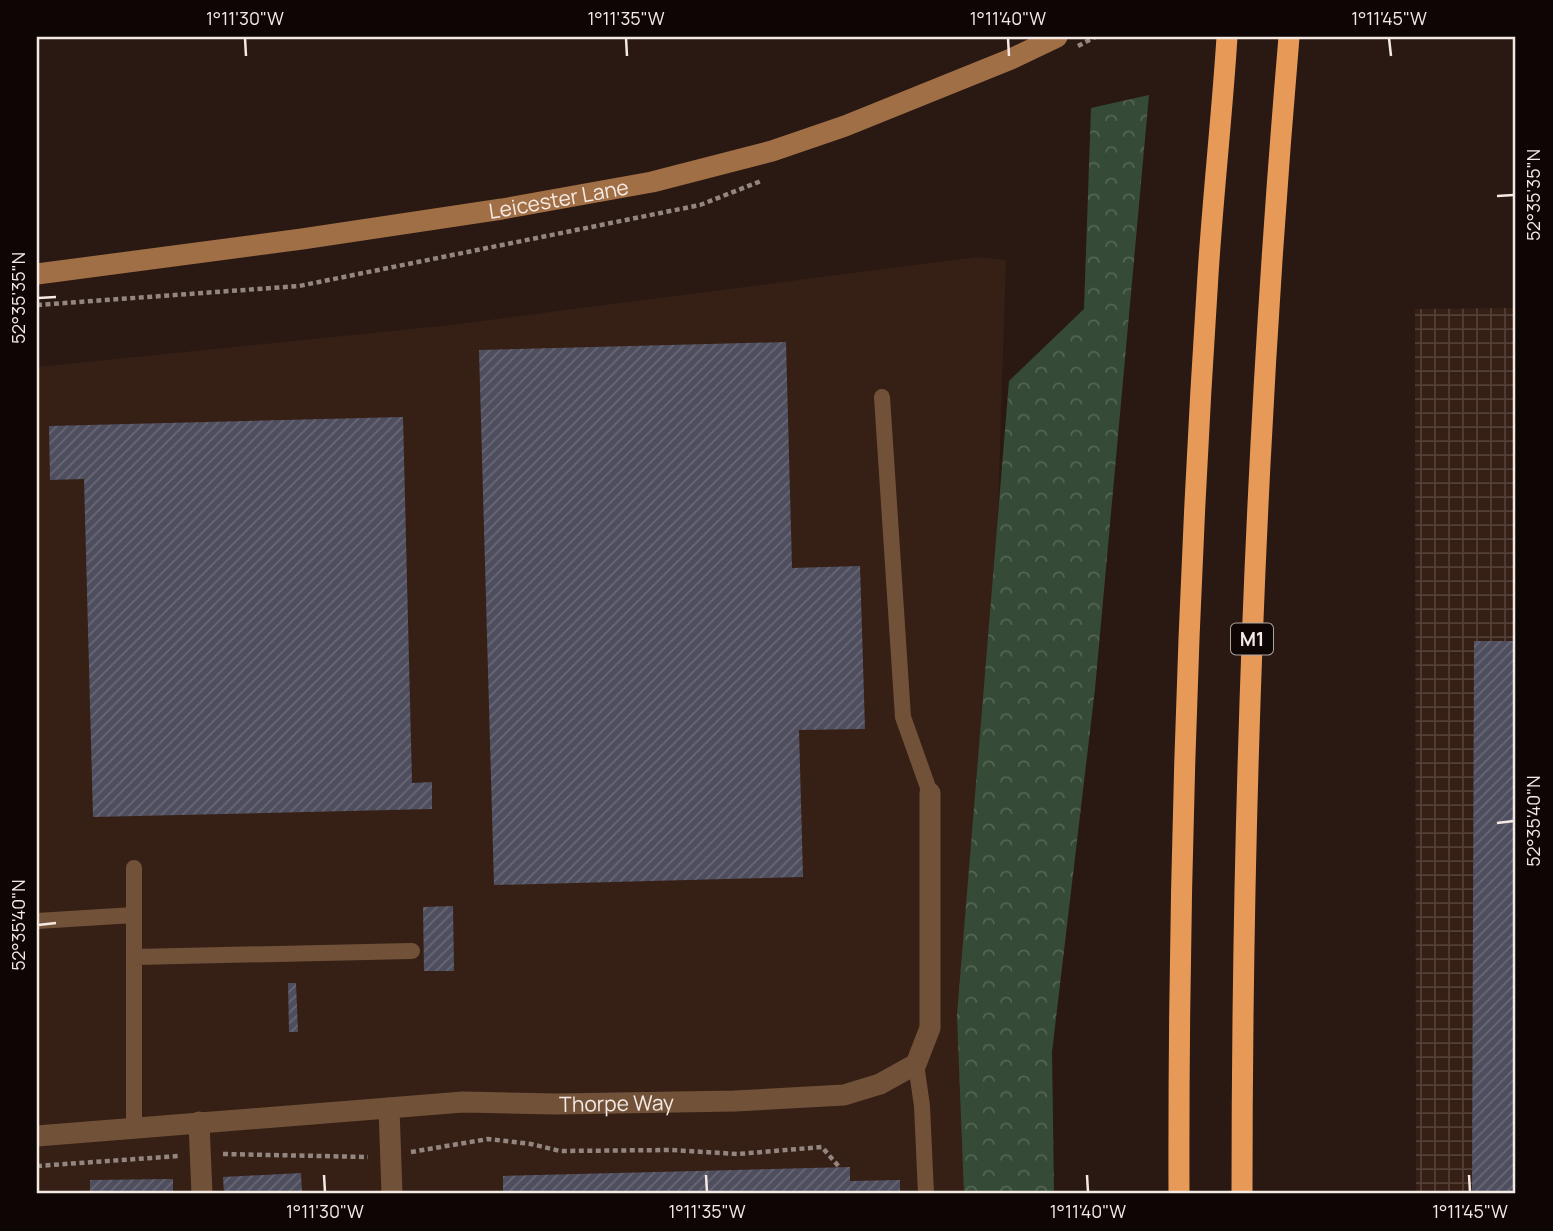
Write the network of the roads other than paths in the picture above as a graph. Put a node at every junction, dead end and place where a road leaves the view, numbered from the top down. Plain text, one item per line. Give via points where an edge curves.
1 (1057, 37) edge
2 (1227, 37) edge
3 (1289, 37) edge
4 (37, 274) edge
5 (882, 397) dead end
6 (930, 793) joint
7 (134, 868) dead end
8 (134, 915) junction
9 (37, 920) edge
10 (412, 951) dead end
11 (134, 957) junction
12 (916, 1064) junction
13 (389, 1108) junction
14 (199, 1122) junction
15 (134, 1127) junction
16 (37, 1136) edge
17 (202, 1194) edge
18 (392, 1194) edge
19 (926, 1194) edge
20 (1179, 1194) edge
21 (1242, 1194) edge

1 - 4 street, Leicester Lane via 845,126 772,151 663,179 381,227
2 - 20 highway via 1207,287 1192,570 1184,763
3 - 21 highway, M1 via 1261,423 1247,765
5 - 6 lane via 903,716
6 - 12 street via 930,1028
7 - 8 lane
8 - 9 lane
8 - 11 lane
10 - 11 lane
11 - 15 lane
12 - 13 street, Thorpe Way via 880,1084 844,1095 736,1101 463,1102
12 - 19 lane
13 - 14 street, Thorpe Way
13 - 18 street
14 - 15 street, Thorpe Way
14 - 17 street
15 - 16 street, Thorpe Way

